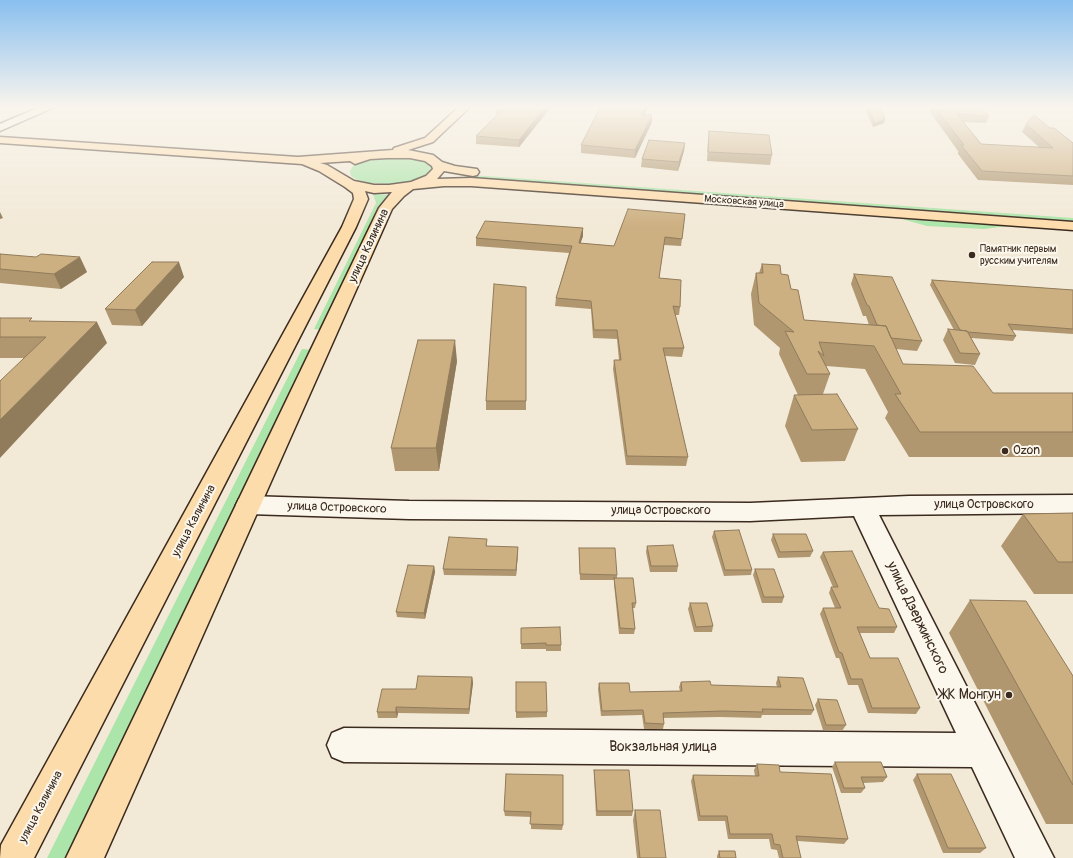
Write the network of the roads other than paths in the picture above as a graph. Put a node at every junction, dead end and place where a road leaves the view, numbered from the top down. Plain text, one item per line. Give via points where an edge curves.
1 (86, 146) edge
2 (413, 146) edge
3 (429, 146) edge
4 (372, 156) junction
5 (298, 161) junction
6 (437, 163) junction
7 (346, 181) junction
8 (412, 185) junction
9 (1073, 215) edge
10 (1073, 226) edge
11 (294, 334) junction
12 (328, 334) junction
13 (1073, 504) edge
14 (248, 505) junction
15 (862, 507) junction
16 (344, 745) dead end
17 (982, 750) junction
18 (14, 858) edge
19 (85, 858) edge
20 (1035, 858) edge

1 - 5 main road
2 - 4 main road
3 - 6 main road
4 - 5 main road
4 - 6 main road, Московская улица via 410,154
4 - 7 main road via 345,165 340,173
5 - 7 main road via 324,168
6 - 8 main road via 439,170 436,174
6 - 9 main road, Московская улица via 465,172
7 - 8 main road, Московская улица via 374,188
7 - 11 main road, улица Калинина via 358,192 361,199 358,208
8 - 10 main road, Московская улица via 471,182
8 - 12 main road, улица Калинина via 399,193 386,208
11 - 12 main road
11 - 18 main road, улица Калинина
12 - 14 main road, улица Калинина
13 - 15 street, улица Островского
14 - 15 street, улица Островского via 409,510 750,512
14 - 19 main road, улица Калинина
15 - 17 street, улица Дзержинского
16 - 17 street, Вокзальная улица
17 - 20 street, улица Дзержинского

